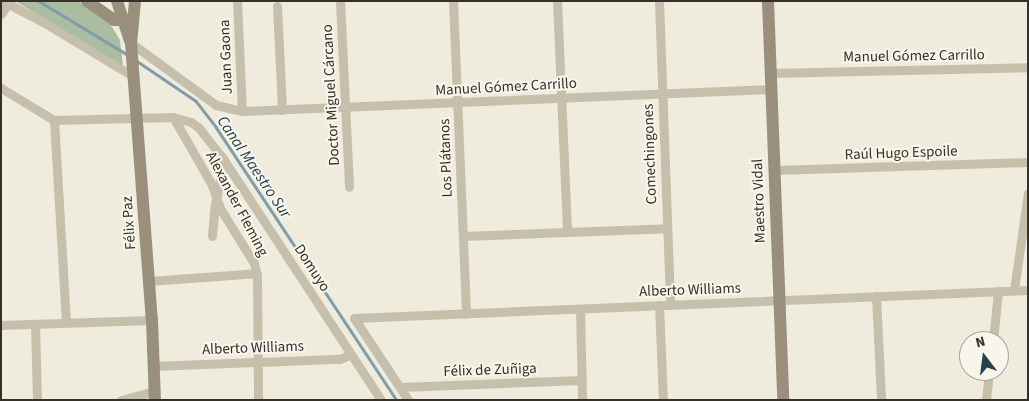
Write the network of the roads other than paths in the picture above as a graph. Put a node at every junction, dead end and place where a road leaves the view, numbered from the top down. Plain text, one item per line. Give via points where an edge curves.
1 (86, 1) edge
2 (100, 1) edge
3 (135, 1) edge
4 (238, 1) edge
5 (340, 1) edge
6 (453, 1) edge
7 (557, 1) edge
8 (659, 1) edge
9 (768, 1) edge
10 (5, 3) edge
11 (117, 3) edge
12 (277, 6) dead end
13 (1, 14) edge
14 (122, 20) junction
15 (131, 43) junction
16 (1028, 67) edge
17 (770, 73) junction
18 (134, 77) junction
19 (1, 88) edge
20 (771, 89) junction
21 (662, 94) junction
22 (561, 98) junction
23 (457, 102) junction
24 (344, 108) junction
25 (282, 110) junction
26 (242, 111) junction
27 (173, 117) junction
28 (137, 119) junction
29 (54, 120) junction
30 (222, 158) junction
31 (1028, 162) edge
32 (774, 170) junction
33 (349, 187) dead end
34 (1028, 193) edge
35 (216, 198) junction
36 (667, 228) junction
37 (566, 232) junction
38 (212, 236) dead end
39 (463, 236) junction
40 (256, 273) junction
41 (149, 281) junction
42 (1014, 290) junction
43 (1028, 290) edge
44 (998, 291) junction
45 (876, 296) junction
46 (779, 300) junction
47 (659, 305) junction
48 (670, 305) junction
49 (580, 309) junction
50 (466, 314) junction
51 (152, 320) junction
52 (66, 323) junction
53 (1, 324) edge
54 (35, 324) junction
55 (993, 331) edge
56 (351, 354) junction
57 (257, 362) junction
58 (154, 366) junction
59 (582, 380) junction
60 (988, 381) edge
61 (400, 387) junction
62 (155, 395) edge
63 (37, 400) edge
64 (121, 400) edge
65 (258, 400) edge
66 (381, 400) edge
67 (408, 400) edge
68 (582, 400) edge
69 (663, 400) edge
70 (783, 400) edge
71 (881, 400) edge
72 (986, 400) edge

1 - 14 main road via 114,20
2 - 11 main road
3 - 15 main road, Félix Paz
4 - 26 street, Juan Gaona
5 - 24 street, Doctor Miguel Cárcano
6 - 23 street, Los Plátanos
7 - 22 street
8 - 21 street, Comechingones
9 - 17 main road, Maestro Vidal
10 - 13 street
10 - 18 street
11 - 14 main road, Félix Paz
12 - 25 street
14 - 15 main road, Félix Paz
15 - 18 main road, Félix Paz
15 - 26 street, Manuel Gómez Carrillo via 216,105
16 - 17 street, Manuel Gómez Carrillo
17 - 20 main road, Maestro Vidal
18 - 28 main road, Félix Paz
19 - 29 street
20 - 21 street, Manuel Gómez Carrillo
20 - 32 main road, Maestro Vidal
21 - 22 street, Manuel Gómez Carrillo
21 - 36 street, Comechingones
22 - 23 street, Manuel Gómez Carrillo
22 - 37 street
23 - 24 street, Manuel Gómez Carrillo
23 - 39 street, Los Plátanos
24 - 25 street, Manuel Gómez Carrillo
24 - 33 street, Doctor Miguel Cárcano
25 - 26 street, Manuel Gómez Carrillo
27 - 28 street
27 - 30 street, Domuyo via 199,128
27 - 35 street, Alexander Fleming via 211,183
28 - 29 street
28 - 41 main road, Félix Paz
29 - 52 street
30 - 35 street
30 - 56 street, Domuyo
31 - 32 street, Raúl Hugo Espoile
32 - 46 main road, Maestro Vidal
34 - 42 street
35 - 38 street
35 - 40 street, Alexander Fleming via 253,260
36 - 37 street
36 - 48 street, Comechingones
37 - 39 street
39 - 50 street, Los Plátanos
40 - 41 street
40 - 57 street, Alexander Fleming
41 - 51 main road, Félix Paz
42 - 43 street, Alberto Williams
42 - 44 street, Alberto Williams
44 - 45 street, Alberto Williams
44 - 55 street
45 - 46 street, Alberto Williams
45 - 71 street
46 - 48 street, Alberto Williams
46 - 70 main road, Maestro Vidal
47 - 48 street, Alberto Williams
47 - 49 street, Alberto Williams
47 - 69 street
49 - 50 street, Alberto Williams
49 - 59 street
50 - 61 street, Alberto Williams via 354,318
51 - 52 street
51 - 58 main road, Félix Paz
52 - 54 street
53 - 54 street
54 - 63 street
56 - 57 street, Alberto Williams via 340,359
56 - 66 street, Domuyo
57 - 58 street, Alberto Williams
57 - 65 street, Alexander Fleming
58 - 62 main road, Félix Paz
59 - 61 street, Félix de Zuñiga
59 - 68 street
60 - 72 street
61 - 67 street
62 - 64 street

